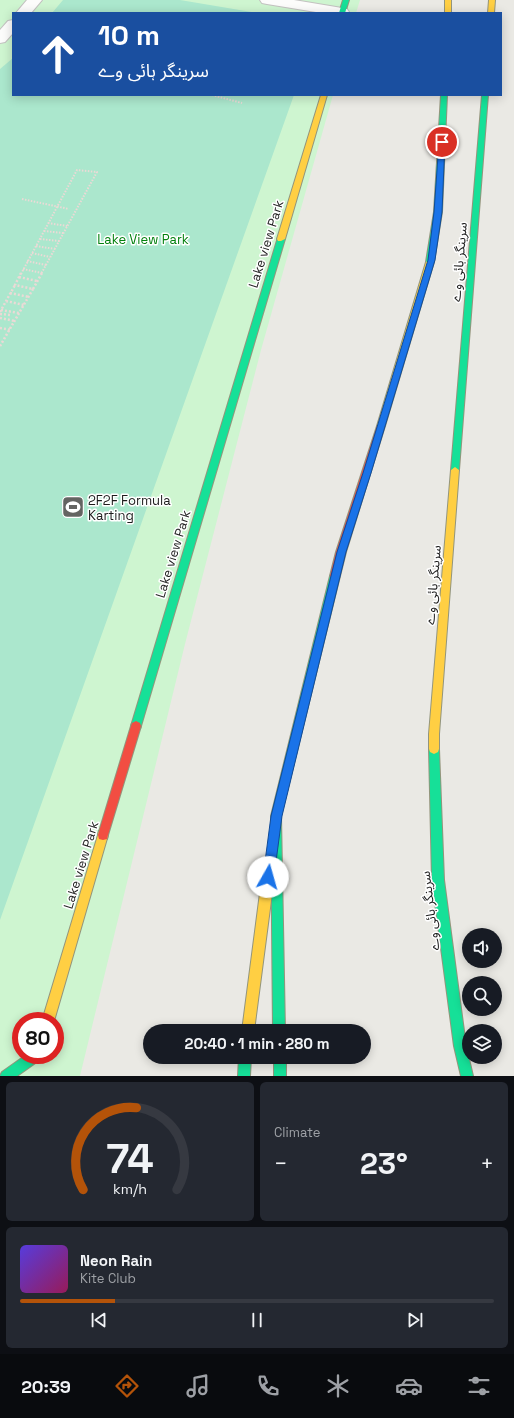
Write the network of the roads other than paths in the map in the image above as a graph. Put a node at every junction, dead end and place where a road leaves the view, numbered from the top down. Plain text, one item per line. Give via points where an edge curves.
1 (34, 0) edge
2 (267, 0) edge
3 (448, 0) edge
4 (492, 0) edge
5 (343, 8) edge
6 (25, 12) edge
7 (448, 12) edge
8 (491, 12) edge
9 (12, 25) edge
10 (0, 38) edge
11 (324, 96) edge
12 (444, 96) edge
13 (485, 96) edge
14 (276, 816) junction
15 (51, 1012) edge
16 (249, 1024) edge
17 (279, 1024) edge
18 (24, 1064) edge
19 (34, 1064) edge
20 (245, 1064) edge
21 (280, 1064) edge
22 (32, 1069) dead end
23 (6, 1076) edge
24 (244, 1076) edge
25 (280, 1076) edge
26 (467, 1076) edge

1 - 6 street
2 - 5 street
3 - 7 main road
4 - 8 main road
9 - 10 street
11 - 15 main road, Lake view Park
12 - 14 main road, سرینگر ہائی وے via 438,212 431,260 341,552
13 - 26 main road, سرینگر ہائی وے via 434,734 438,880 460,1046
14 - 16 main road
14 - 17 main road, سرینگر ہائی وے
18 - 23 main road
19 - 22 main road
20 - 24 main road
21 - 25 main road

